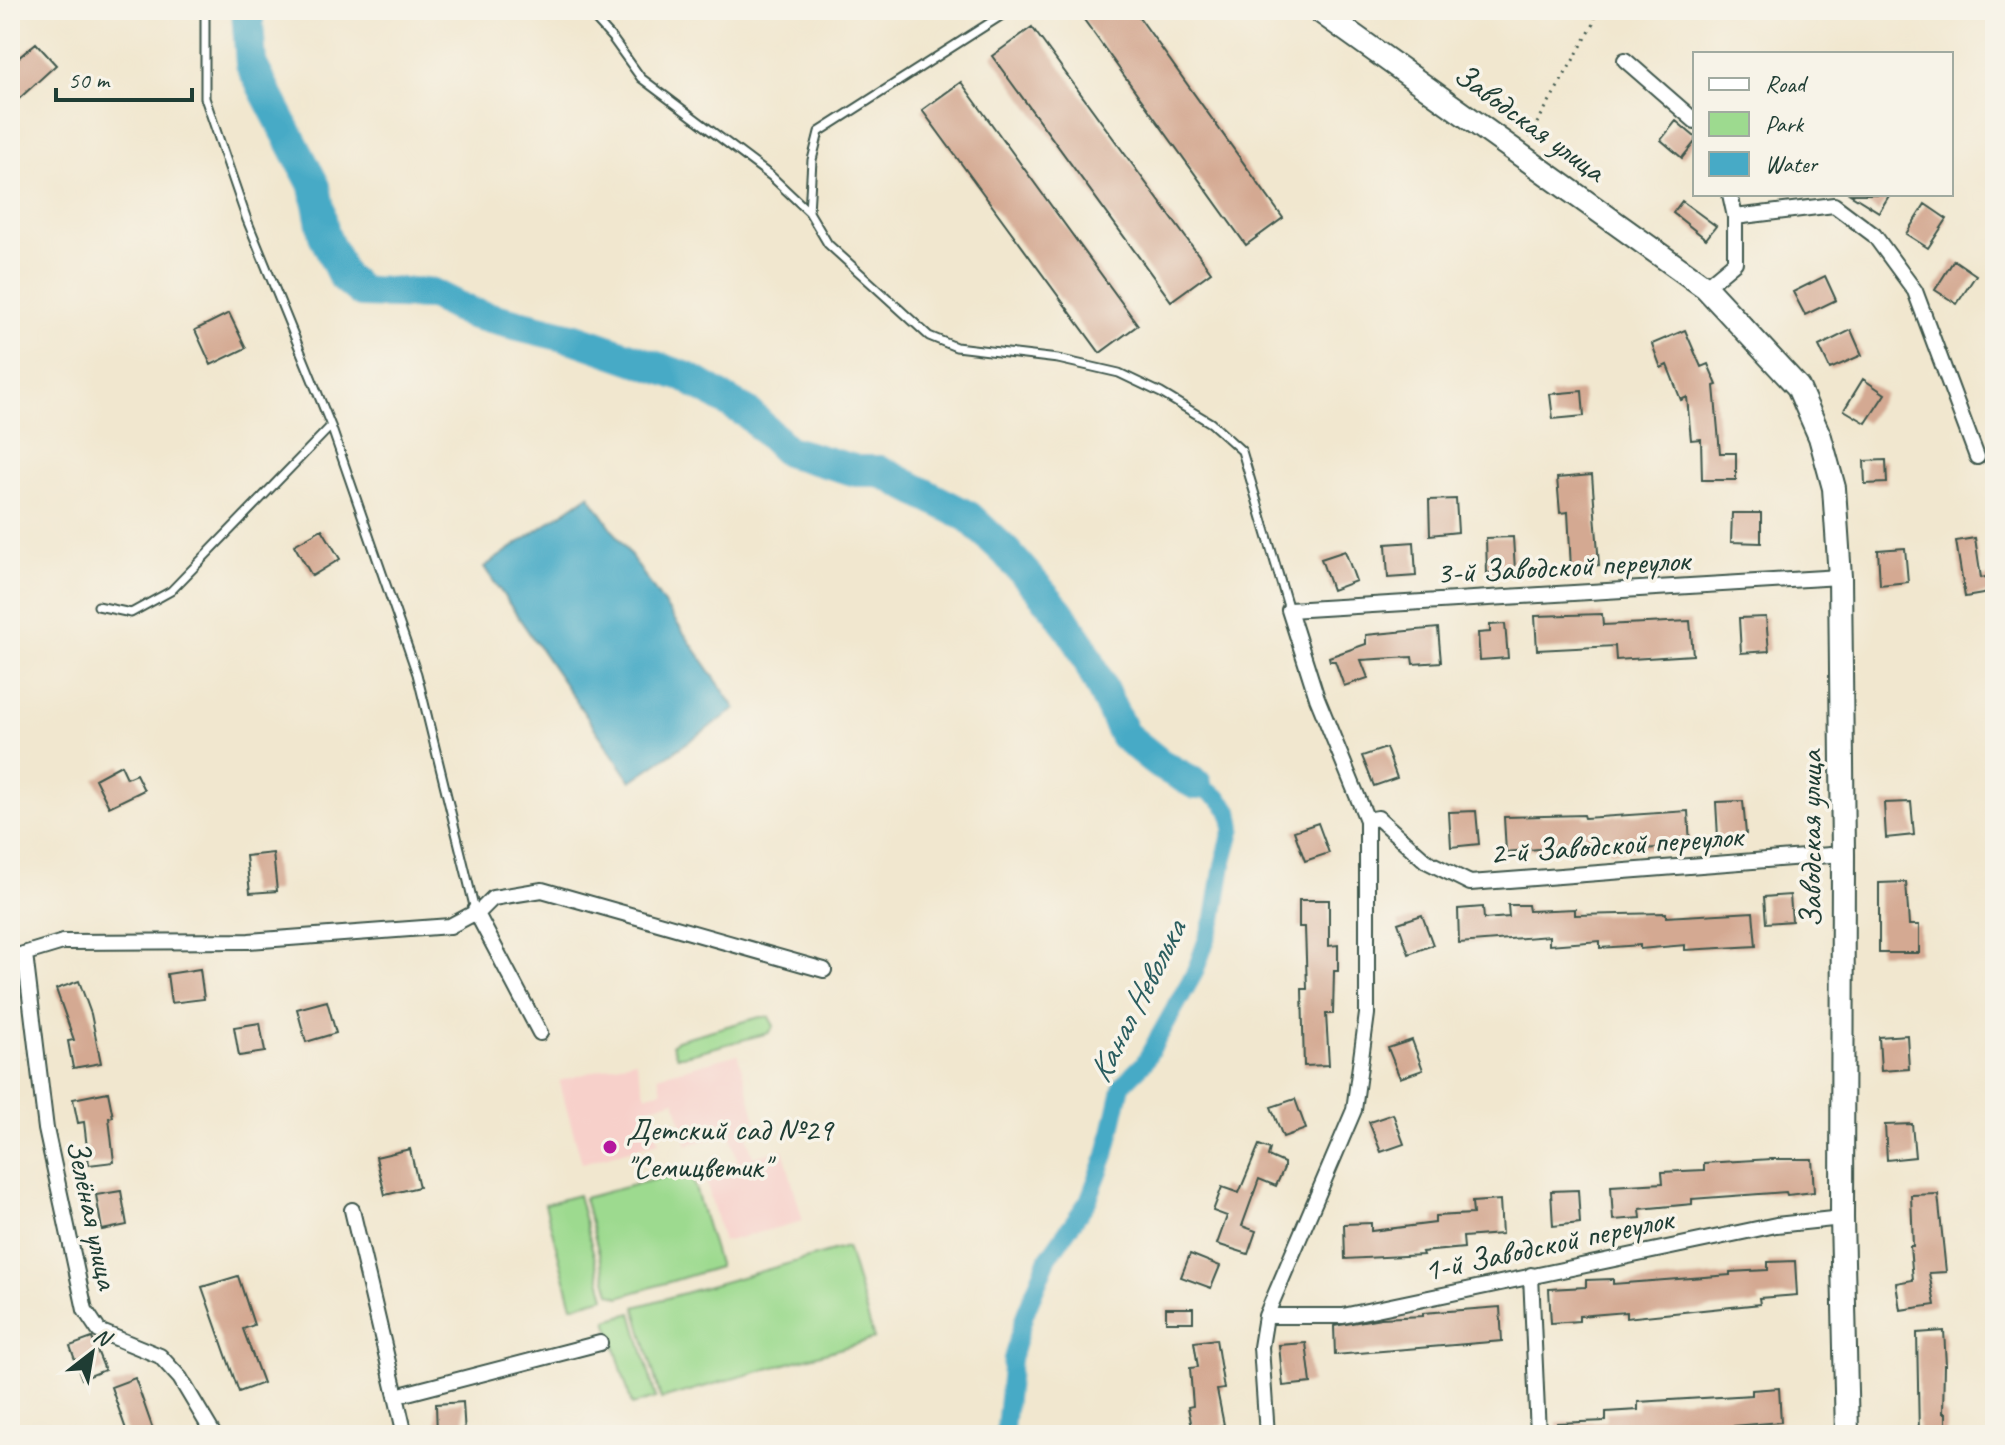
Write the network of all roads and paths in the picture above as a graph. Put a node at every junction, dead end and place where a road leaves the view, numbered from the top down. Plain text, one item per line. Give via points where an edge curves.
1 (205, 10) edge
2 (587, 10) edge
3 (1010, 10) edge
4 (1318, 10) edge
5 (1596, 10) edge
6 (1625, 60) dead end
7 (1693, 119) edge
8 (1519, 154) junction
9 (1730, 196) edge
10 (809, 212) junction
11 (1735, 217) junction
12 (1705, 287) junction
13 (331, 426) junction
14 (1977, 457) dead end
15 (1840, 577) junction
16 (98, 606) dead end
17 (1289, 610) junction
18 (1367, 820) junction
19 (1843, 854) junction
20 (475, 910) junction
21 (17, 956) edge
22 (824, 970) dead end
23 (540, 1033) dead end
24 (352, 1210) dead end
25 (1842, 1218) junction
26 (1531, 1275) junction
27 (1266, 1316) junction
28 (600, 1343) dead end
29 (396, 1396) junction
30 (208, 1432) edge
31 (405, 1435) edge
32 (1267, 1435) edge
33 (1538, 1435) edge
34 (1847, 1435) edge

1 - 13 lane via 205,98 247,220
2 - 10 lane via 641,78 771,176
3 - 10 lane via 819,132
4 - 8 main road, Заводская улица
5 - 8 path via 1595,22
6 - 7 street
8 - 12 main road, Заводская улица
9 - 11 street
10 - 17 lane via 828,244 929,336 956,347 1058,359 1119,373 1211,423 1242,451
11 - 12 street via 1735,262
11 - 14 street via 1834,205 1874,235 1915,291
12 - 15 main road, Заводская улица via 1798,387 1834,488
13 - 16 lane via 171,591 131,613
13 - 20 lane via 417,674
15 - 17 street, 3-й Заводской переулок
15 - 19 main road, Заводская улица
17 - 18 street via 1317,698
18 - 19 street, 2-й Заводской переулок via 1378,818 1426,861 1470,883
18 - 27 street via 1367,1014 1354,1110
19 - 25 main road, Заводская улица
20 - 21 street via 450,926 249,941 63,942
20 - 22 street via 493,898 542,890
20 - 23 street
21 - 30 street, Зелёная улица via 46,1129 85,1310 99,1331 160,1356 180,1378
24 - 29 street
25 - 26 street, 1-й Заводской переулок via 1776,1225
25 - 34 main road, Заводская улица
26 - 27 street, 1-й Заводской переулок via 1343,1316
26 - 33 street
27 - 32 street via 1261,1347
28 - 29 street
29 - 31 street

